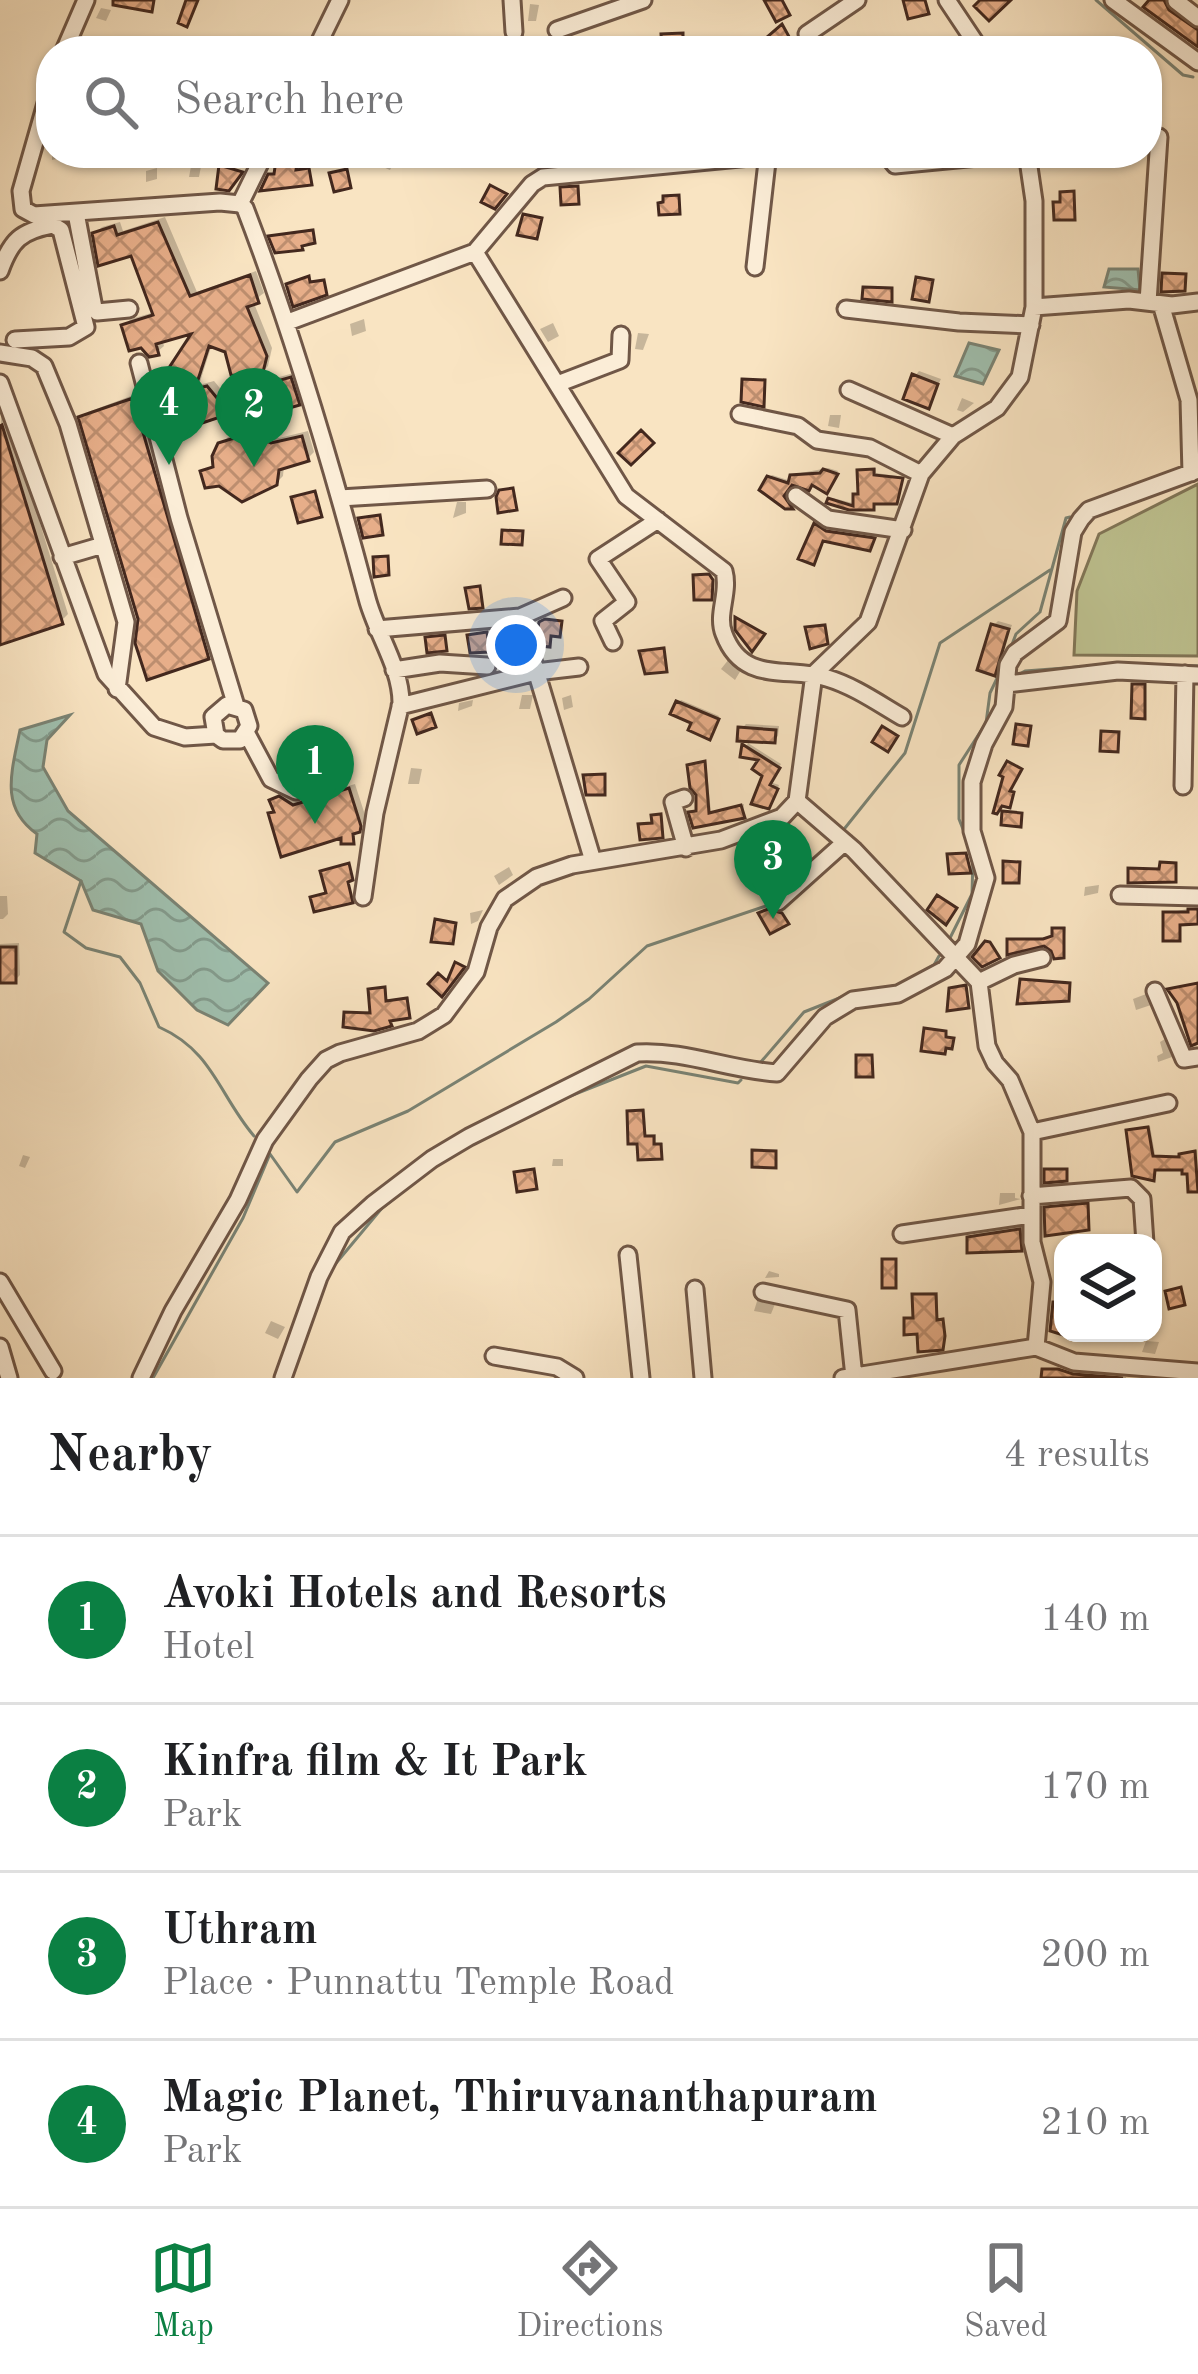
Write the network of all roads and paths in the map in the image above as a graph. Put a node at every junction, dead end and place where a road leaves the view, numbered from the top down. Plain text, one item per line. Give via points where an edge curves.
1 (86, 0) edge
2 (340, 0) edge
3 (512, 0) edge
4 (643, 0) edge
5 (857, 0) edge
6 (947, 0) edge
7 (1113, 0) edge
8 (1176, 1) edge
9 (1198, 18) edge
10 (557, 29) dead end
11 (514, 32) dead end
12 (807, 34) dead end
13 (70, 36) edge
14 (322, 36) edge
15 (971, 36) edge
16 (1198, 62) edge
17 (36, 138) edge
18 (258, 168) edge
19 (635, 168) edge
20 (766, 168) edge
21 (1026, 168) edge
22 (1158, 168) edge
23 (240, 204) junction
24 (76, 213) junction
25 (475, 252) junction
26 (755, 267) dead end
27 (0, 271) edge
28 (1198, 302) edge
29 (1155, 303) junction
30 (129, 309) dead end
31 (846, 309) dead end
32 (1033, 316) junction
33 (288, 322) junction
34 (622, 335) dead end
35 (15, 340) dead end
36 (0, 353) edge
37 (139, 363) dead end
38 (0, 383) edge
39 (560, 383) junction
40 (849, 390) dead end
41 (740, 414) dead end
42 (953, 436) junction
43 (1194, 472) edge
44 (921, 474) junction
45 (487, 489) dead end
46 (796, 496) dead end
47 (340, 498) junction
48 (658, 520) junction
49 (903, 530) junction
50 (103, 545) junction
51 (62, 557) junction
52 (563, 598) dead end
53 (520, 616) junction
54 (377, 629) junction
55 (613, 642) dead end
56 (487, 666) dead end
57 (579, 667) dead end
58 (394, 670) junction
59 (536, 672) junction
60 (814, 674) junction
61 (1191, 674) edge
62 (1007, 684) junction
63 (117, 689) junction
64 (236, 706) junction
65 (400, 706) junction
66 (902, 716) dead end
67 (216, 734) junction
68 (247, 734) junction
69 (1183, 786) dead end
70 (296, 791) dead end
71 (684, 798) dead end
72 (797, 801) junction
73 (845, 842) junction
74 (686, 848) junction
75 (593, 861) junction
76 (1120, 896) dead end
77 (363, 897) dead end
78 (1198, 897) edge
79 (778, 902) dead end
80 (954, 957) junction
81 (1042, 958) dead end
82 (979, 982) junction
83 (1155, 991) dead end
84 (1198, 1057) edge
85 (1168, 1103) dead end
86 (1032, 1132) junction
87 (1031, 1196) junction
88 (1031, 1215) junction
89 (902, 1234) dead end
90 (1144, 1234) edge
91 (628, 1255) dead end
92 (0, 1282) edge
93 (695, 1289) dead end
94 (763, 1292) dead end
95 (28, 1332) junction
96 (0, 1346) edge
97 (1036, 1347) junction
98 (494, 1356) dead end
99 (1073, 1370) edge
100 (53, 1371) dead end
101 (1198, 1372) edge
102 (863, 1377) edge
103 (9, 1378) edge
104 (141, 1378) edge
105 (283, 1378) edge
106 (575, 1378) edge
107 (641, 1378) edge
108 (703, 1378) edge
109 (843, 1378) edge

1 - 13 street
2 - 14 street
3 - 11 street
4 - 10 street
5 - 12 street
6 - 15 street
7 - 16 street
8 - 9 street
17 - 24 street via 22,209
18 - 23 street
19 - 25 street via 543,177
20 - 26 street
21 - 32 street via 1034,201
22 - 29 street
23 - 24 street
23 - 33 street
24 - 30 street via 94,308
25 - 33 street
25 - 39 street
27 - 35 street via 25,230 61,230 86,327 69,337
28 - 29 street
29 - 32 street
29 - 43 street via 1190,400
31 - 32 street via 959,322
32 - 42 street via 1020,377 997,408
33 - 47 street
34 - 39 street via 620,360
36 - 50 street via 44,366
37 - 64 street
38 - 51 street
39 - 48 street via 626,496
40 - 42 street
41 - 44 street via 870,448
42 - 44 street
43 - 62 street via 1081,519 1058,621 1015,653
44 - 49 street
45 - 47 street
46 - 49 street via 828,519
47 - 54 street
48 - 55 street via 598,559 627,602 603,621
48 - 60 street via 724,571 720,623 744,660 761,672
49 - 60 street via 868,622
50 - 51 street
50 - 63 street via 126,622
51 - 63 street
52 - 53 street
53 - 54 street
53 - 59 street
54 - 58 street
56 - 58 street
57 - 59 street
58 - 65 street
59 - 65 street
59 - 75 street
60 - 66 street
60 - 72 street
61 - 62 street via 1118,671
61 - 69 street
62 - 80 street via 969,802 986,878 967,944
63 - 67 street via 154,728
64 - 67 street via 213,717
64 - 68 street via 248,717
65 - 77 street
67 - 68 street via 232,742
68 - 70 street via 271,779
71 - 74 street via 673,802
72 - 73 street
72 - 74 street via 782,817
73 - 79 street
73 - 80 street
74 - 75 street
75 - 104 street via 537,877 505,899 476,972 444,1015 418,1031 340,1053 309,1079 265,1139
76 - 78 street
80 - 82 street
80 - 105 street via 898,994 853,1000 825,1017 777,1073 670,1051 637,1053 432,1160 342,1232
81 - 82 street
82 - 86 street via 987,1046
83 - 84 street via 1184,1059
85 - 86 street
86 - 87 street
87 - 88 street
87 - 90 street via 1131,1188 1142,1198
88 - 89 street
88 - 97 street via 1042,1282
91 - 107 street
92 - 95 street
93 - 108 street
94 - 102 street via 847,1310
95 - 96 street
95 - 100 street
96 - 103 street
97 - 99 street
97 - 102 street
98 - 106 street
99 - 101 street
102 - 109 street

